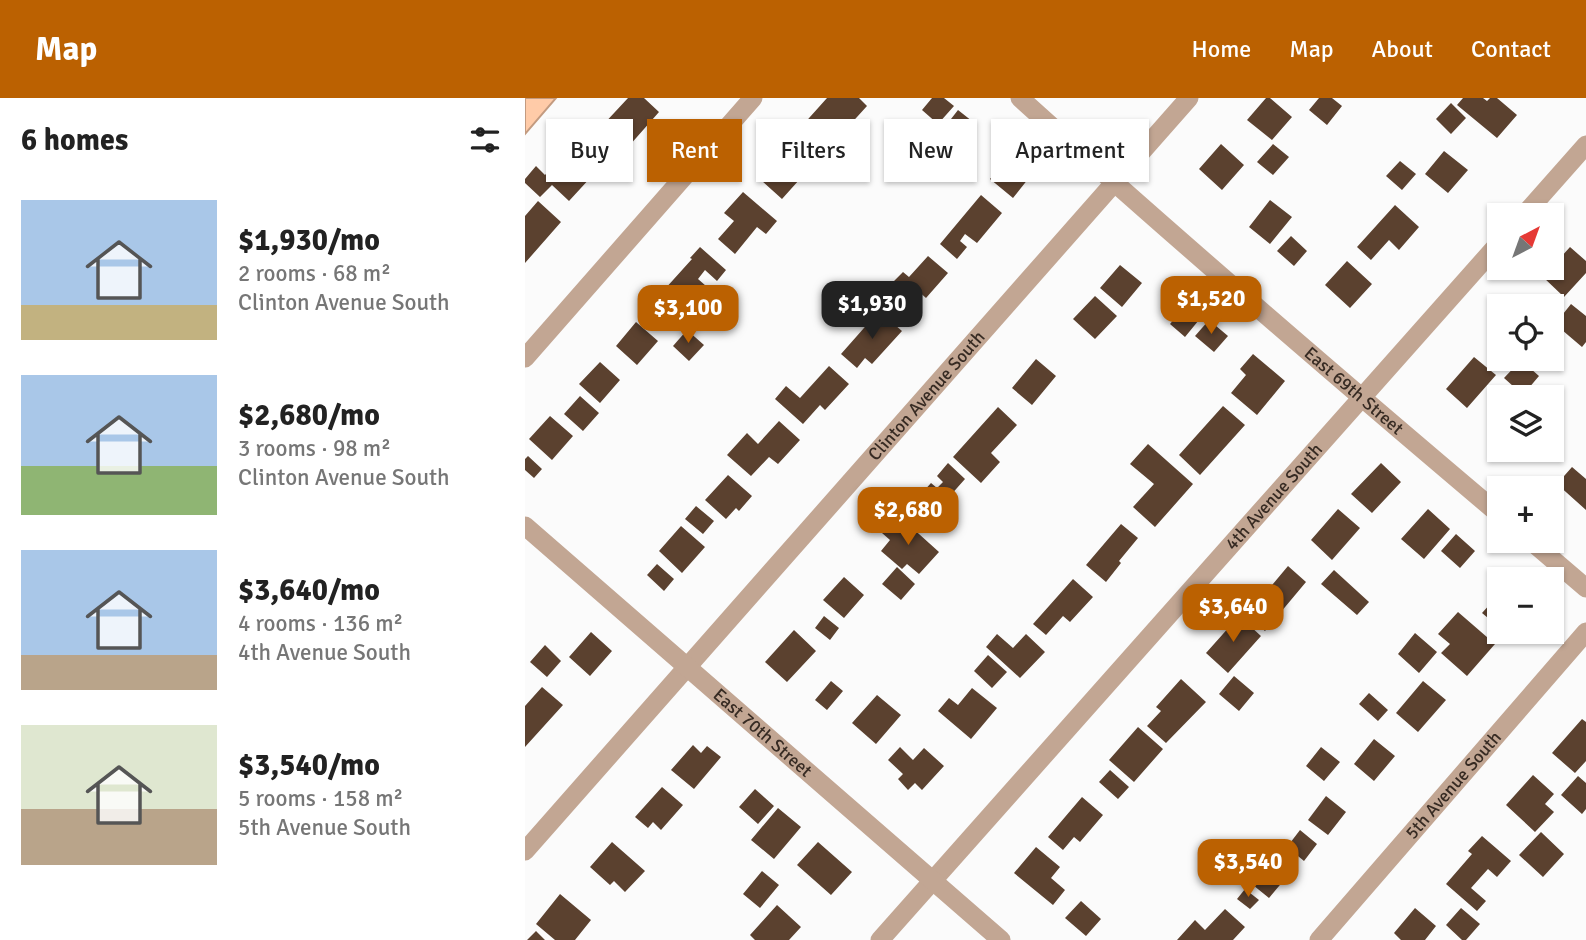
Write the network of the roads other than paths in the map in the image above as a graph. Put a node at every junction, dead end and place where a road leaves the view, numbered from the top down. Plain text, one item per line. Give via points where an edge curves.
1 (753, 98) edge
2 (1020, 98) edge
3 (1189, 98) edge
4 (1586, 145) edge
5 (1114, 183) junction
6 (1535, 203) edge
7 (1487, 258) edge
8 (525, 358) edge
9 (1362, 398) junction
10 (1487, 504) edge
11 (525, 526) edge
12 (1545, 553) edge
13 (1586, 588) edge
14 (1586, 632) edge
15 (688, 668) junction
16 (525, 851) edge
17 (933, 881) junction
18 (880, 940) edge
19 (1001, 940) edge
20 (1319, 940) edge

1 - 8 street
2 - 5 street, East 69th Street
3 - 5 street, Clinton Avenue South
4 - 6 street
5 - 9 street, East 69th Street
5 - 15 street, Clinton Avenue South
7 - 9 street, 4th Avenue South
9 - 10 street, East 69th Street
9 - 17 street, 4th Avenue South
11 - 15 street, East 70th Street
12 - 13 street
14 - 20 street, 5th Avenue South
15 - 16 street, Clinton Avenue South
15 - 17 street, East 70th Street
17 - 18 street, 4th Avenue South
17 - 19 street, East 70th Street

